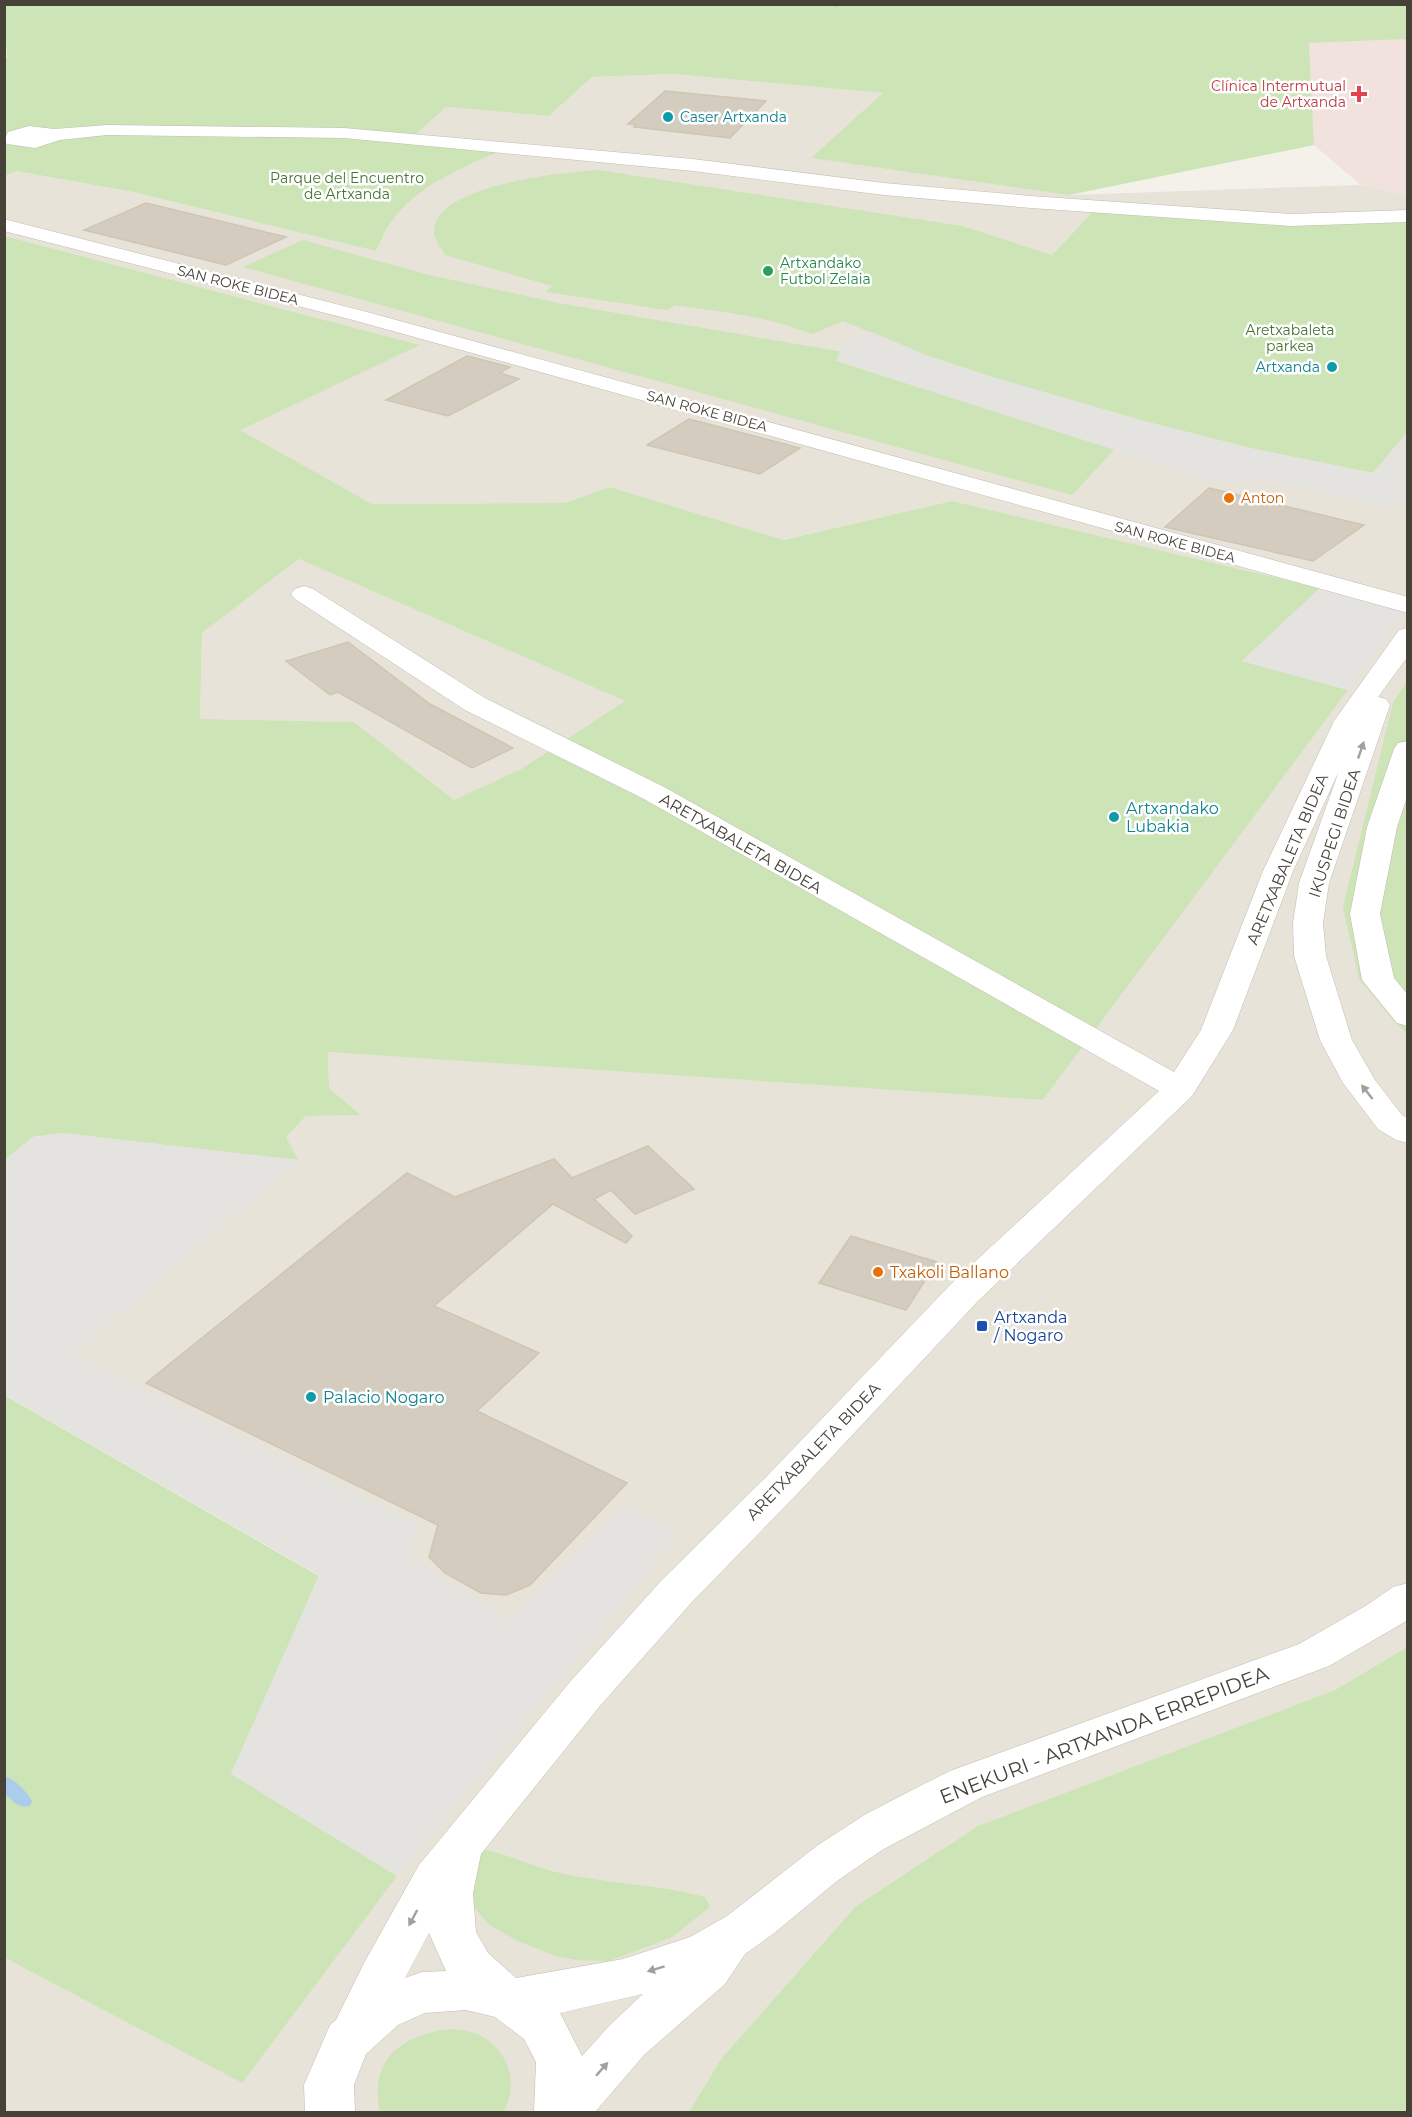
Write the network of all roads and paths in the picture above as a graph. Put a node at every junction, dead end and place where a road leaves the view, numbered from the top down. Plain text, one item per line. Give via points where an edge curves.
1 (52, 135) dead end
2 (1407, 216) edge
3 (4, 225) edge
4 (304, 594) dead end
5 (1407, 605) edge
6 (1407, 636) edge
7 (1370, 688) junction
8 (1407, 749) edge
9 (1407, 1016) edge
10 (1180, 1089) junction
11 (1407, 1133) edge
12 (1407, 1598) edge
13 (469, 1835) junction
14 (730, 1939) junction
15 (506, 1999) junction
16 (355, 2032) junction
17 (324, 2104) edge
18 (559, 2112) edge
19 (564, 2112) edge

1 - 2 street via 107,130 344,133 693,165 884,189 1031,202 1292,220
3 - 5 street, SAN ROKE BIDEA via 360,316
4 - 10 street, ARETXABALETA BIDEA via 476,704 654,793
6 - 7 street, ARETXABALETA BIDEA
7 - 10 street, ARETXABALETA BIDEA via 1348,721 1278,872 1217,1030
11 -> 7 street, IKUSPEGI BIDEA via 1390,1122 1360,1083 1336,1040 1310,956 1308,923 1314,883 1376,705
8 - 9 street via 1382,827 1365,914 1378,980
10 - 13 street, ARETXABALETA BIDEA via 965,1292 676,1592 584,1695
12 - 14 street, ENEKURI - ARTXANDA ERREPIDEA via 1314,1655 966,1784 918,1806 834,1858
13 - 15 street, ARETXABALETA BIDEA via 455,1865 448,1920 463,1956
13 -> 16 street, ARETXABALETA BIDEA via 435,1878
14 -> 15 street, ENEKURI - ARTXANDA ERREPIDEA via 658,1969 614,1981
19 -> 14 street via 627,2040 708,1970
15 - 16 street via 472,1989 441,1988 409,1996 379,2011
15 - 18 street via 534,2017 551,2038 562,2064 564,2092
16 - 17 street via 338,2058

